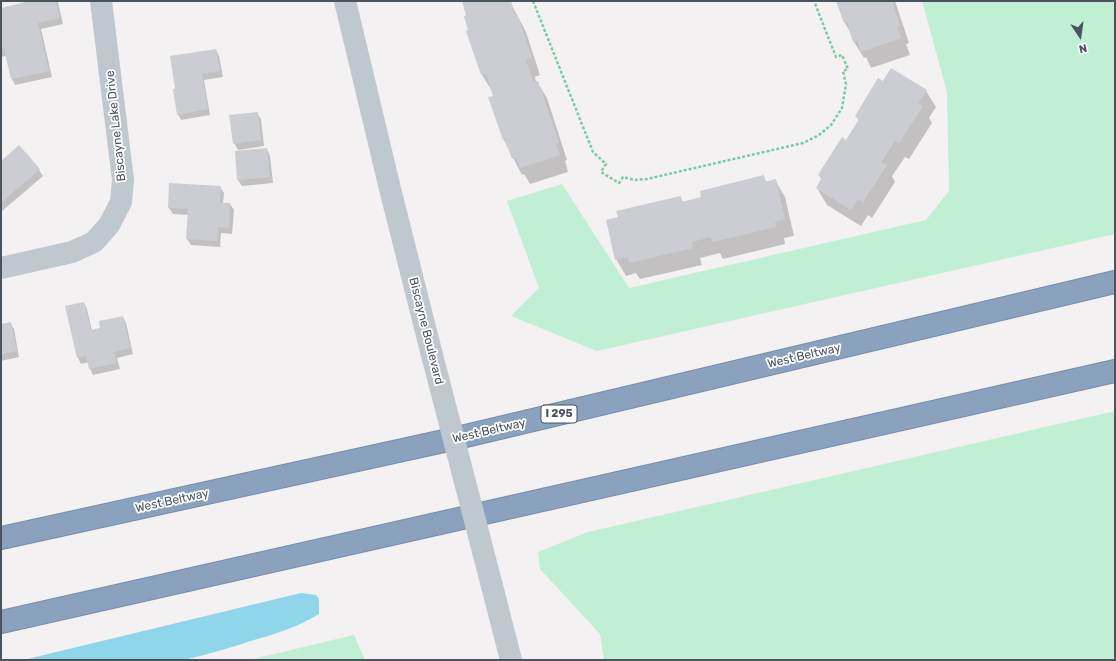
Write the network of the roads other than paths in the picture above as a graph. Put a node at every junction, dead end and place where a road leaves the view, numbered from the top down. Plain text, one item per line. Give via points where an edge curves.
1 (101, 1) edge
2 (345, 1) edge
3 (1, 268) edge
4 (1110, 283) edge
5 (1115, 371) edge
6 (1, 538) edge
7 (1, 622) edge
8 (511, 660) edge

1 - 3 street, Biscayne Lake Drive via 123,180 121,202 109,225 94,242 72,252
2 - 8 street, Biscayne Boulevard, bridge via 389,186
4 - 6 highway, West Beltway / I 295 via 453,440
5 - 7 highway

